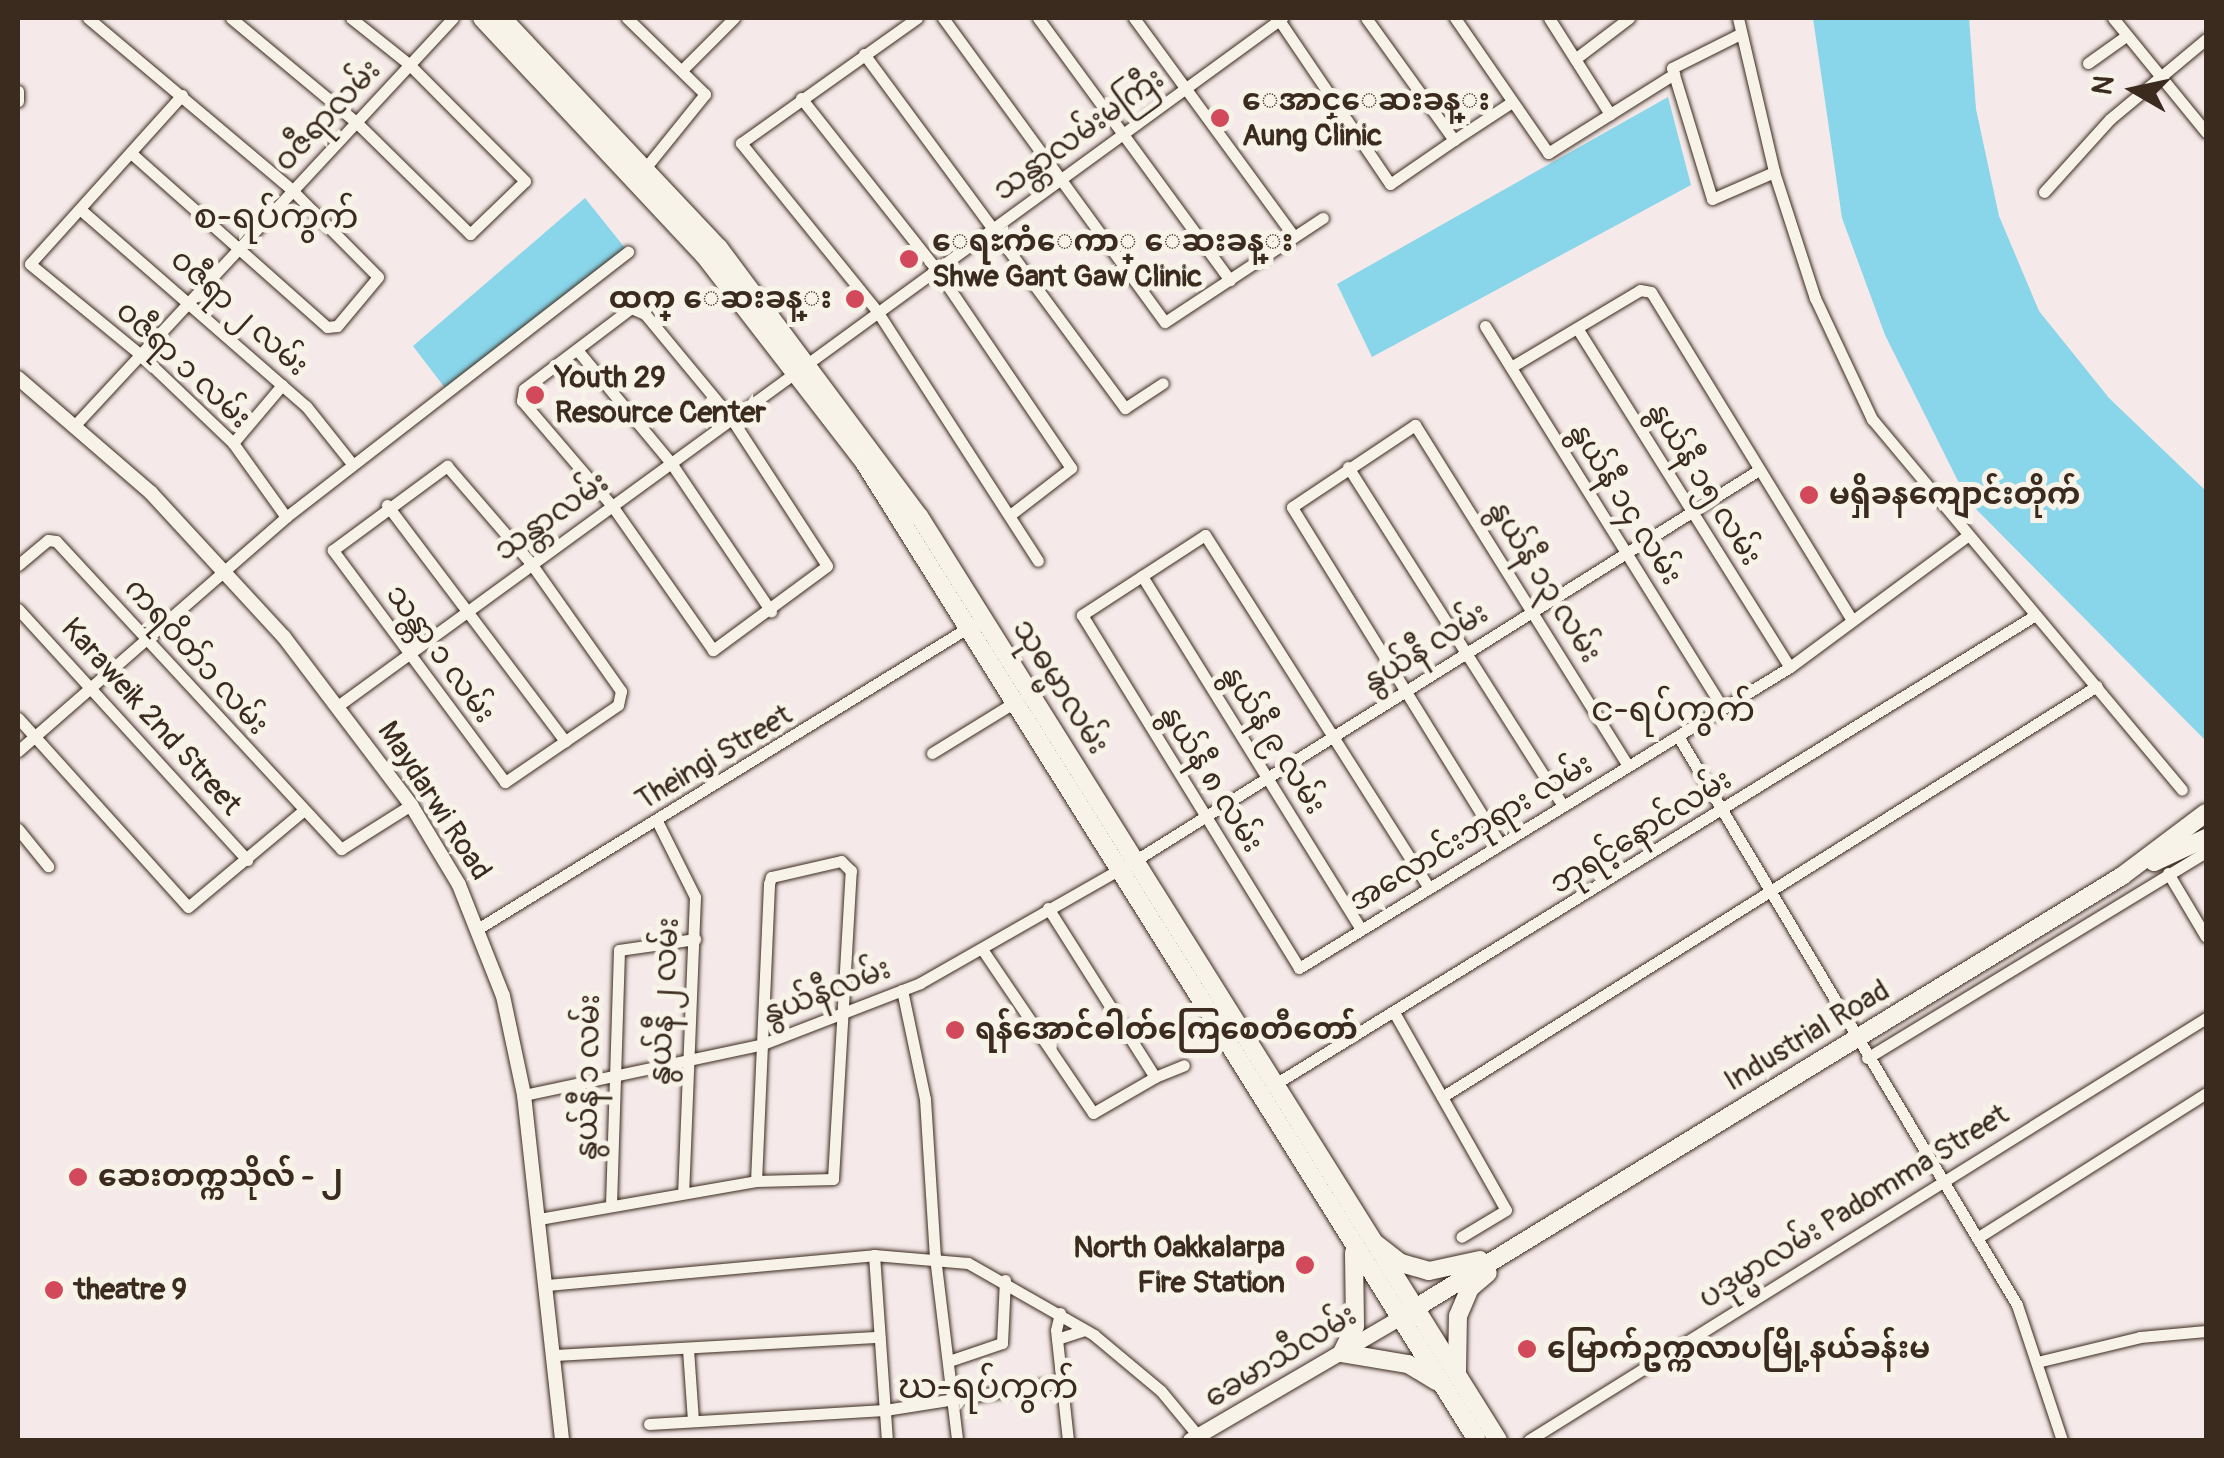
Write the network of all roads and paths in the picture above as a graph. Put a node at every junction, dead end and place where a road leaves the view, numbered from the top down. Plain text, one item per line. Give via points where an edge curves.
1 (88, 18) edge
2 (231, 18) edge
3 (350, 18) edge
4 (454, 18) edge
5 (482, 18) edge
6 (502, 18) edge
7 (627, 18) edge
8 (734, 18) edge
9 (917, 18) edge
10 (944, 18) edge
11 (1038, 18) edge
12 (1134, 18) edge
13 (1366, 18) edge
14 (1455, 18) edge
15 (1549, 18) edge
16 (1629, 18) edge
17 (1738, 18) edge
18 (2113, 18) edge
19 (1280, 19) edge
20 (105, 22) edge
21 (1740, 34) junction
22 (2126, 36) junction
23 (2206, 39) edge
24 (864, 54) junction
25 (1575, 59) junction
26 (2088, 63) dead end
27 (410, 65) junction
28 (682, 70) junction
29 (1674, 74) junction
30 (2158, 79) junction
31 (1188, 86) junction
32 (182, 95) junction
33 (802, 98) junction
34 (1512, 102) junction
35 (1610, 114) junction
36 (356, 122) junction
37 (2206, 132) edge
38 (1126, 133) junction
39 (1454, 140) junction
40 (131, 153) junction
41 (647, 166) junction
42 (1774, 172) junction
43 (1064, 178) junction
44 (292, 190) junction
45 (2044, 192) dead end
46 (81, 210) junction
47 (1322, 218) dead end
48 (997, 226) junction
49 (1294, 237) junction
50 (243, 246) junction
51 (628, 252) dead end
52 (937, 270) junction
53 (1230, 280) junction
54 (190, 300) junction
55 (878, 313) junction
56 (1484, 326) dead end
57 (1577, 328) junction
58 (578, 351) junction
59 (142, 356) junction
60 (1511, 367) junction
61 (803, 368) junction
62 (18, 378) edge
63 (1164, 383) dead end
64 (282, 385) junction
65 (731, 418) junction
66 (76, 425) junction
67 (233, 443) junction
68 (671, 463) junction
69 (354, 465) junction
70 (1348, 468) junction
71 (1758, 471) junction
72 (387, 505) junction
73 (612, 507) junction
74 (1693, 513) junction
75 (1010, 515) junction
76 (286, 516) junction
77 (1966, 536) junction
78 (1626, 553) junction
79 (1038, 561) dead end
80 (530, 562) junction
81 (18, 565) edge
82 (224, 569) junction
83 (1142, 576) junction
84 (468, 608) junction
85 (18, 609) edge
86 (772, 611) junction
87 (1530, 611) junction
88 (2034, 616) junction
89 (1852, 620) junction
90 (978, 622) junction
91 (146, 638) junction
92 (409, 650) junction
93 (1468, 653) junction
94 (1790, 667) junction
95 (92, 685) junction
96 (2097, 686) junction
97 (1404, 691) junction
98 (1018, 700) junction
99 (339, 706) junction
100 (1722, 708) junction
101 (18, 718) edge
102 (35, 736) junction
103 (1332, 736) junction
104 (1678, 736) junction
105 (564, 741) junction
106 (18, 751) edge
107 (932, 753) dead end
108 (1628, 766) junction
109 (1267, 777) junction
110 (2182, 790) dead end
111 (411, 805) junction
112 (1563, 806) junction
113 (303, 811) junction
114 (2206, 813) edge
115 (1204, 814) junction
116 (1718, 814) junction
117 (657, 820) junction
118 (18, 829) edge
119 (2206, 838) edge
120 (1500, 844) junction
121 (2206, 852) edge
122 (247, 860) junction
123 (1128, 862) junction
124 (48, 866) dead end
125 (2168, 873) junction
126 (2122, 876) junction
127 (1428, 888) junction
128 (1770, 892) junction
129 (1048, 908) junction
130 (479, 928) junction
131 (1362, 930) junction
132 (2206, 937) edge
133 (694, 939) junction
134 (982, 949) junction
135 (1299, 968) joint
136 (902, 990) junction
137 (1396, 1014) junction
138 (840, 1018) junction
139 (2206, 1018) edge
140 (1856, 1038) junction
141 (762, 1044) junction
142 (1868, 1058) junction
143 (686, 1063) junction
144 (1184, 1065) dead end
145 (613, 1077) junction
146 (1156, 1077) junction
147 (1272, 1086) junction
148 (2206, 1093) edge
149 (524, 1095) junction
150 (1442, 1097) junction
151 (756, 1181) junction
152 (1943, 1181) junction
153 (683, 1192) junction
154 (611, 1205) junction
155 (539, 1218) junction
156 (1462, 1237) dead end
157 (1976, 1238) junction
158 (1359, 1239) junction
159 (1522, 1244) junction
160 (874, 1255) junction
161 (934, 1257) junction
162 (1005, 1280) junction
163 (547, 1286) junction
164 (1060, 1313) junction
165 (1406, 1314) junction
166 (1085, 1330) junction
167 (2206, 1331) edge
168 (880, 1337) junction
169 (1057, 1339) junction
170 (688, 1349) junction
171 (1342, 1353) junction
172 (555, 1354) junction
173 (949, 1361) junction
174 (2037, 1362) junction
175 (1062, 1382) junction
176 (1451, 1383) junction
177 (953, 1400) junction
178 (885, 1410) junction
179 (692, 1421) junction
180 (649, 1424) dead end
181 (1195, 1439) edge
182 (562, 1440) edge
183 (887, 1440) edge
184 (957, 1440) edge
185 (1068, 1440) edge
186 (1476, 1440) edge
187 (1498, 1440) edge
188 (1529, 1440) edge
189 (2062, 1440) edge

1 - 20 street
2 - 36 street
3 - 27 street
4 - 27 street, ဝဇီရာလမ်း
5 - 61 main road, သုဓမ္မာလမ်း via 636,178
6 - 41 main road, သုဓမ္မာလမ်း
7 - 28 street
8 - 28 street
9 - 24 street
10 - 43 street
11 - 38 street
12 - 31 street
13 - 39 street
14 - 34 street
15 - 25 street
16 - 25 street
17 - 21 street
18 - 22 street
19 - 31 street, သန္တာလမ်းမကြီး
19 - 39 street via 1393,184
20 - 32 street
21 - 29 street via 1674,65
21 - 42 street
22 - 26 street
22 - 30 street
23 - 30 street
24 - 33 street
24 - 48 street
25 - 35 street
27 - 36 street, ဝဇီရာလမ်း
27 - 36 street via 525,180 470,234
28 - 41 street via 705,94
29 - 35 street
29 - 42 street via 1712,199
30 - 37 street
30 - 45 street
31 - 38 street, သန္တာလမ်းမကြီး
31 - 49 street
32 - 40 street
32 - 44 street
33 - 52 street
33 - 55 street via 741,143
34 - 35 street via 1548,153
34 - 39 street
36 - 44 street, ဝဇီရာလမ်း
38 - 43 street, သန္တာလမ်းမကြီး
38 - 53 street
40 - 46 street
40 - 50 street
41 - 61 main road, သုဓမ္မာလမ်း
42 - 77 street via 1814,298 1872,419
43 - 48 street, သန္တာလမ်းမကြီး
43 - 53 street via 1165,322
44 - 50 street, ဝဇီရာလမ်း
44 - 50 street via 378,277 332,329
46 - 54 street, ဝဇီရာ ၂ လမ်း
46 - 59 street, ဝဇီရာ ၁ လမ်း via 30,264
47 - 49 street
48 - 52 street, သန္တာလမ်းမကြီး
48 - 63 street via 1126,408
49 - 53 street
50 - 54 street, ဝဇီရာလမ်း
51 - 69 street
52 - 55 street, သန္တာလမ်းမကြီး
52 - 75 street via 1072,472
54 - 59 street, ဝဇီရာလမ်း
54 - 64 street, ဝဇီရာ ၂ လမ်း
55 - 61 street, သန္တာလမ်းမကြီး
55 - 75 street
56 - 60 street, နွယ်နီ ၁၄ လမ်း
57 - 60 street
57 - 71 street via 1640,290 1652,292
57 - 74 street, နွယ်နီ ၁၅ လမ်း
58 - 65 street via 639,308
58 - 68 street
58 - 73 street via 520,394
59 - 66 street, ဝဇီရာလမ်း
59 - 67 street, ဝဇီရာ ၁ လမ်း
60 - 78 street, နွယ်နီ ၁၄ လမ်း
61 - 65 street, သန္တာလမ်း
61 - 90 main road, သုဓမ္မာလမ်း
62 - 66 street, Maydarwi Road
64 - 67 street
64 - 69 street, ဝဇီရာ ၂ လမ်း
65 - 68 street, သန္တာလမ်း
65 - 86 street via 827,566
66 - 82 street, Maydarwi Road
67 - 76 street, ဝဇီရာ ၁ လမ်း
68 - 73 street, သန္တာလမ်း
68 - 86 street
69 - 76 street
70 - 87 street, နွယ်နီ ၁၃ လမ်း via 1417,425
70 - 93 street
70 - 97 street via 1292,506
71 - 74 street, နွယ်နီ လမ်း
71 - 89 street
72 - 80 street via 453,467
72 - 84 street
72 - 92 street, သန္တာ ၁ လမ်း via 334,553
73 - 80 street, သန္တာလမ်း
73 - 86 street via 713,650
74 - 78 street, နွယ်နီ လမ်း
74 - 94 street, နွယ်နီ ၁၅ လမ်း
75 - 79 street
76 - 82 street
77 - 88 street
77 - 89 street, အလောင်းဘုရား လမ်း
78 - 87 street, နွယ်နီ လမ်း
78 - 100 street, နွယ်နီ ၁၄ လမ်း
80 - 84 street, သန္တာလမ်း
80 - 105 street via 621,691 618,705
81 - 91 street, ကရဝိတ်၁ လမ်း via 52,538
82 - 91 street
82 - 99 street, Maydarwi Road
83 - 103 street via 1204,535
83 - 109 street, နွယ်နီ ၉ လမ်း
83 - 115 street, နွယ်နီ ၈ လမ်း via 1082,616
84 - 92 street, သန္တာလမ်း
84 - 105 street
85 - 95 street, Karaweik 2nd Street
87 - 93 street, နွယ်နီ လမ်း
87 - 108 street, နွယ်နီ ၁၃ လမ်း
88 - 96 street
88 - 116 street, ဘုရင့်နောင်လမ်း
89 - 94 street, အလောင်းဘုရား လမ်း
90 - 98 main road, သုဓမ္မာလမ်း
90 - 117 street, Theingi Street
90 - 123 main road, သုဓမ္မာလမ်း
91 - 95 street
91 - 113 street, ကရဝိတ်၁ လမ်း
92 - 99 street, သန္တာလမ်း
92 - 105 street, သန္တာ ၁ လမ်း via 505,782
93 - 97 street, နွယ်နီ လမ်း
93 - 112 street
94 - 100 street, အလောင်းဘုရား လမ်း
95 - 102 street
95 - 122 street, Karaweik 2nd Street
96 - 110 street
96 - 128 street
97 - 103 street, နွယ်နီ လမ်း
97 - 120 street
98 - 107 street
98 - 123 main road, သုဓမ္မာလမ်း
99 - 111 street, Maydarwi Road
100 - 104 street, အလောင်းဘုရား လမ်း
101 - 102 street
102 - 106 street
102 - 122 street via 186,906
103 - 109 street, နွယ်နီ လမ်း
103 - 127 street
104 - 108 street, အလောင်းဘုရား လမ်း
104 - 116 street
108 - 112 street, အလောင်းဘုရား လမ်း
109 - 115 street, နွယ်နီ လမ်း
109 - 131 street, နွယ်နီ ၉ လမ်း
111 - 113 street, ကရဝိတ်၁ လမ်း via 341,849
111 - 130 street, Maydarwi Road
112 - 120 street, အလောင်းဘုရား လမ်း
113 - 122 street
114 - 126 main road
115 - 123 street, နွယ်နီ လမ်း
115 - 135 street, နွယ်နီ ၈ လမ်း
116 - 128 street
116 - 137 street, ဘုရင့်နောင်လမ်း
117 - 130 street, Theingi Street
117 - 133 street, နွယ်နီ ၂ လမ်း via 689,877
118 - 124 street
119 - 126 main road
120 - 127 street, အလောင်းဘုရား လမ်း
121 - 125 street
123 - 129 street, နွယ်နီလမ်း
123 - 147 main road, သုဓမ္မာလမ်း
123 - 158 main road, သုဓမ္မာလမ်း
125 - 132 street
125 - 142 street
126 - 140 main road, Industrial Road
127 - 131 street, အလောင်းဘုရား လမ်း
128 - 140 street
128 - 150 street
129 - 134 street, နွယ်နီလမ်း
129 - 146 street
130 - 149 street, Maydarwi Road via 503,996
131 - 135 street, အလောင်းဘုရား လမ်း
133 - 143 street, နွယ်နီ ၂ လမ်း
133 - 145 street, နွယ်နီ ၁ လမ်း via 620,950
134 - 136 street, နွယ်နီလမ်း
134 - 146 street via 1093,1113
136 - 138 street, နွယ်နီလမ်း
136 - 161 street via 925,1099
137 - 147 street, ဘုရင့်နောင်လမ်း
137 - 150 street
138 - 141 street, နွယ်နီလမ်း
138 - 141 street via 849,864 771,877
138 - 151 street via 833,1179
139 - 152 street, ပဒုမ္မာလမ်း Padomma Street
140 - 142 street
140 - 159 main road, Industrial Road
141 - 143 street, နွယ်နီလမ်း
141 - 151 street
142 - 152 street
143 - 145 street, နွယ်နီလမ်း
143 - 153 street, နွယ်နီ ၂ လမ်း
144 - 146 street
145 - 149 street, နွယ်နီလမ်း
145 - 154 street, နွယ်နီ ၁ လမ်း
147 - 158 main road, သုဓမ္မာလမ်း
148 - 157 street
149 - 155 street, Maydarwi Road
150 - 156 street via 1506,1210
151 - 153 street
152 - 157 street
152 - 188 street, ပဒုမ္မာလမ်း Padomma Street
153 - 154 street
154 - 155 street
155 - 163 street, Maydarwi Road
157 - 174 street via 2016,1305
158 - 159 main road via 1429,1270 1459,1268
158 - 165 main road, သုဓမ္မာလမ်း
158 - 171 main road via 1355,1326
159 - 165 main road
159 - 176 main road via 1470,1288 1452,1350
160 - 161 street
160 - 163 street
160 - 168 street
161 - 162 street
161 - 173 street
162 - 164 street
162 - 173 street via 1002,1342
163 - 172 street, Maydarwi Road
164 - 166 street
164 - 169 street
165 - 171 main road, ခေမာသီလမ်း
165 - 176 main road, သုဓမ္မာလမ်း
166 - 169 street
166 - 181 street via 1161,1391
167 - 174 street via 2140,1337
168 - 170 street
168 - 178 street
169 - 175 street
170 - 172 street
170 - 179 street
171 - 176 main road via 1408,1364
171 - 181 main road, ခေမာသီလမ်း
172 - 182 street, Maydarwi Road
173 - 177 street
174 - 189 street
175 - 177 street
175 - 185 street
176 - 186 main road, သုဓမ္မာလမ်း
176 - 187 main road, သုဓမ္မာလမ်း
177 - 178 street
177 - 184 street
178 - 179 street
178 - 183 street
179 - 180 street

